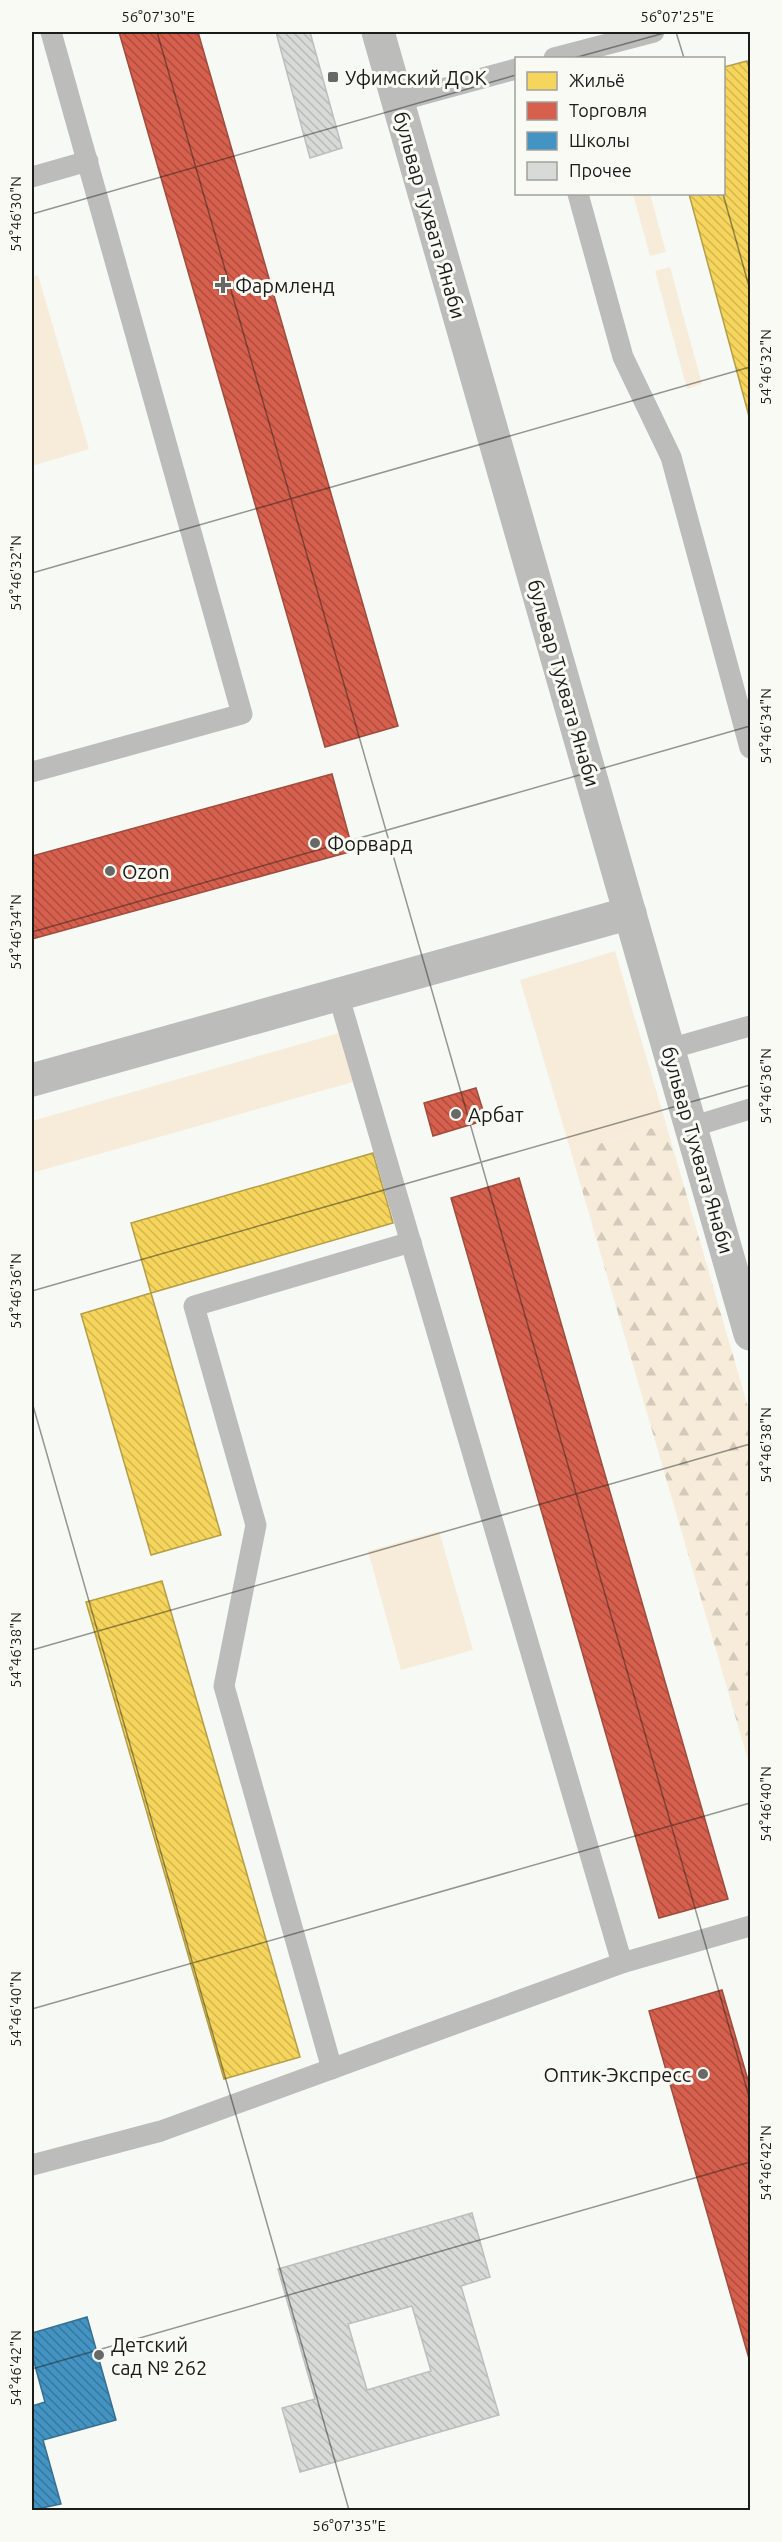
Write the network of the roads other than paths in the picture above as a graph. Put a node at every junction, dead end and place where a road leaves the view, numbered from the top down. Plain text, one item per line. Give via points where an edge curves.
1 (51, 32) edge
2 (378, 32) edge
3 (654, 32) edge
4 (558, 57) edge
5 (515, 69) edge
6 (398, 101) junction
7 (88, 161) junction
8 (32, 177) edge
9 (578, 195) edge
10 (750, 748) edge
11 (32, 772) edge
12 (630, 912) junction
13 (338, 994) junction
14 (750, 1026) edge
15 (669, 1049) junction
16 (32, 1080) edge
17 (750, 1109) edge
18 (691, 1127) junction
19 (411, 1242) junction
20 (750, 1334) edge
21 (750, 1926) edge
22 (622, 1963) junction
23 (332, 2069) junction
24 (32, 2165) edge

1 - 7 lane
2 - 6 street, бульвар Тухвата Янаби
3 - 4 lane
5 - 6 lane
6 - 12 street, бульвар Тухвата Янаби
7 - 8 lane
7 - 11 lane via 242,714
9 - 10 lane via 623,357 670,457
12 - 13 street
12 - 15 street, бульвар Тухвата Янаби
13 - 16 street
13 - 19 lane
14 - 15 lane
15 - 18 street, бульвар Тухвата Янаби
17 - 18 lane
18 - 20 street, бульвар Тухвата Янаби
19 - 22 lane
19 - 23 lane via 194,1306 256,1525 224,1686
21 - 22 lane
22 - 23 lane
23 - 24 lane via 161,2132

